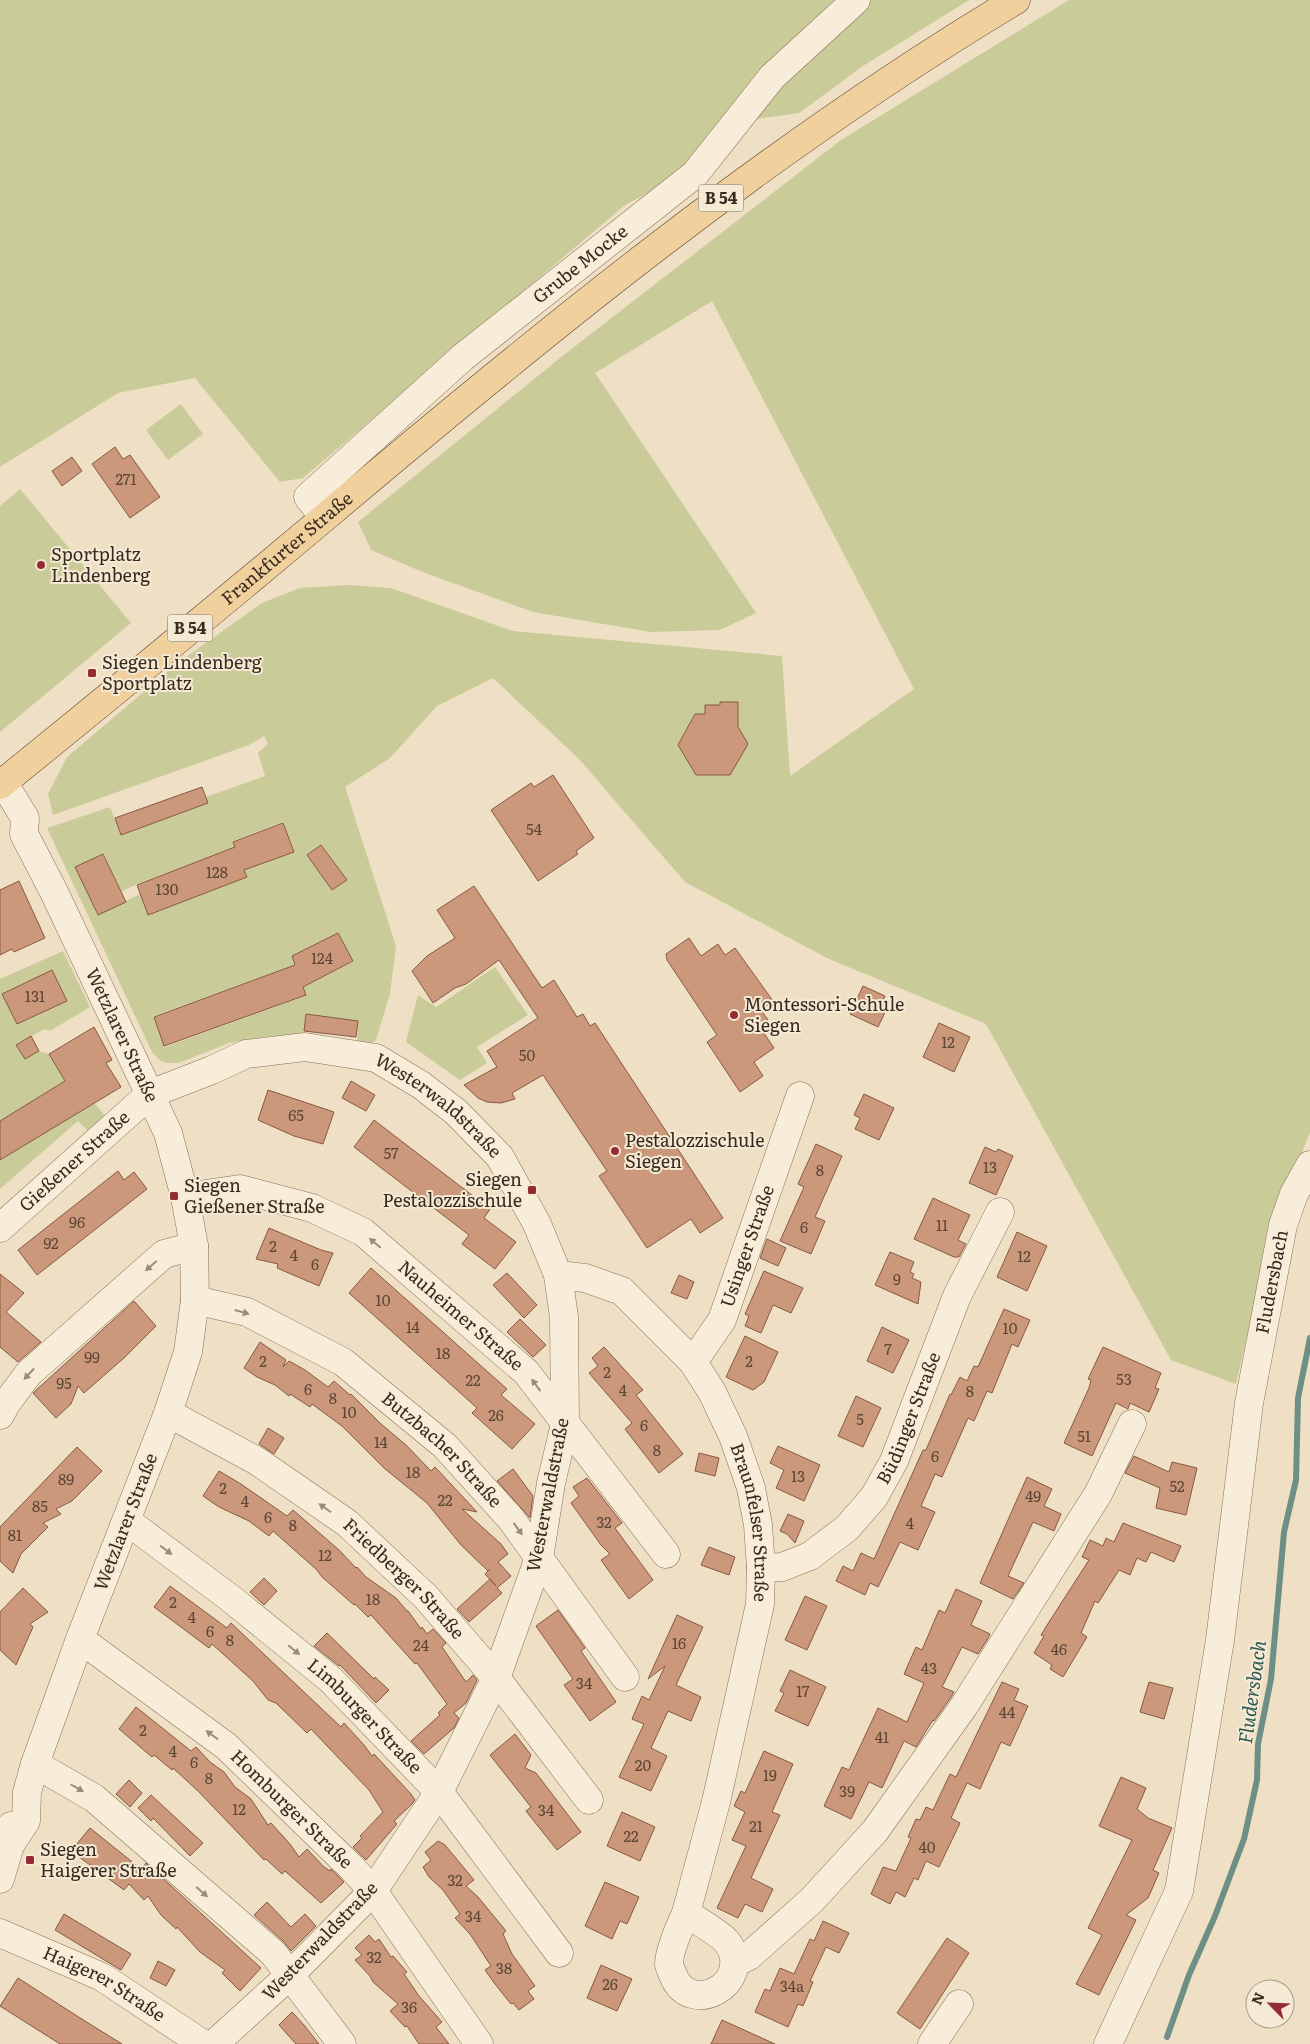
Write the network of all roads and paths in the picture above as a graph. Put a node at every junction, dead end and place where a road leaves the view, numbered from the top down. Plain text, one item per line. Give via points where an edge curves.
1 (856, 0) edge
2 (1016, 0) edge
3 (324, 517) junction
4 (2, 784) edge
5 (0, 814) edge
6 (24, 834) junction
7 (150, 1094) junction
8 (800, 1096) dead end
9 (1310, 1165) edge
10 (185, 1197) junction
11 (1000, 1212) dead end
12 (0, 1228) edge
13 (194, 1246) junction
14 (558, 1275) junction
15 (195, 1300) junction
16 (693, 1362) junction
17 (168, 1413) junction
18 (0, 1415) edge
19 (565, 1424) junction
20 (1132, 1424) dead end
21 (127, 1521) junction
22 (666, 1554) dead end
23 (539, 1558) junction
24 (761, 1568) junction
25 (80, 1639) junction
26 (625, 1677) dead end
27 (496, 1678) junction
28 (35, 1764) junction
29 (439, 1792) junction
30 (589, 1800) dead end
31 (0, 1879) edge
32 (373, 1890) junction
33 (686, 1913) junction
34 (0, 1933) edge
35 (559, 1953) dead end
36 (735, 1963) junction
37 (290, 1975) junction
38 (959, 2004) dead end
39 (202, 2044) edge
40 (214, 2044) edge
41 (342, 2044) edge
42 (479, 2044) edge
43 (932, 2044) edge
44 (1108, 2044) edge

1 - 3 street, Grube Mocke via 772,77 695,174 463,357 308,497
2 - 3 main road, Frankfurter Straße / B 54 via 852,105 726,195 594,296
3 - 4 main road, Frankfurter Straße / B 54
4 - 6 street, Wetzlarer Straße via 25,818
5 - 6 street, Wetzlarer Straße via 11,827
6 - 7 street, Wetzlarer Straße
7 - 10 street, Wetzlarer Straße via 168,1133
7 - 12 street, Gießener Straße
7 - 14 street, Westerwaldstraße via 246,1054 305,1048 376,1058 421,1085 456,1112 500,1157 537,1224
8 - 16 street, Usinger Straße via 722,1320
9 - 44 street, Fludersbach via 1282,1225 1251,1396 1220,1640 1179,1891
10 - 13 street, Wetzlarer Straße
19 -> 10 street, Nauheimer Straße via 526,1372 363,1232 312,1208 240,1189
11 - 24 street, Büdinger Straße via 957,1296 894,1461 874,1497 847,1528 810,1556 782,1567
13 - 15 street, Wetzlarer Straße
13 -> 18 street via 164,1254 28,1374
14 - 16 street, Braunfelser Straße via 586,1278 622,1291
14 - 19 street, Westerwaldstraße via 564,1317
15 - 17 street, Wetzlarer Straße via 188,1352
15 -> 23 street, Butzbacher Straße via 247,1312 343,1362 445,1446 511,1519
16 - 24 street, Braunfelser Straße via 733,1436 751,1488
17 - 21 street, Wetzlarer Straße
27 -> 17 street, Friedberger Straße via 426,1597 347,1523 257,1461
19 - 22 street, Nauheimer Straße
19 - 23 street, Westerwaldstraße
20 - 36 street via 1078,1527 964,1706 874,1831 812,1900 750,1956
21 - 25 street, Wetzlarer Straße
21 -> 29 street, Limburger Straße via 330,1679
23 - 26 street, Butzbacher Straße
23 - 27 street, Westerwaldstraße
24 - 33 street, Braunfelser Straße via 760,1604 716,1802
25 - 28 street, Wetzlarer Straße
32 -> 25 street, Homburger Straße via 226,1746
27 - 29 street, Westerwaldstraße
27 - 30 street, Friedberger Straße
28 - 31 street, Wetzlarer Straße via 27,1792 26,1821 10,1845
28 -> 37 street via 94,1798 273,1953
29 - 32 street, Westerwaldstraße
29 - 35 street, Limburger Straße
32 - 37 street, Westerwaldstraße
32 - 42 street, Homburger Straße
33 - 36 street via 726,1941
33 - 36 street, Braunfelser Straße via 669,1965 677,1984 697,1996 716,1993 732,1976
34 - 39 street, Haigerer Straße via 102,1977
37 - 40 street, Westerwaldstraße
37 - 41 street
38 - 43 street

